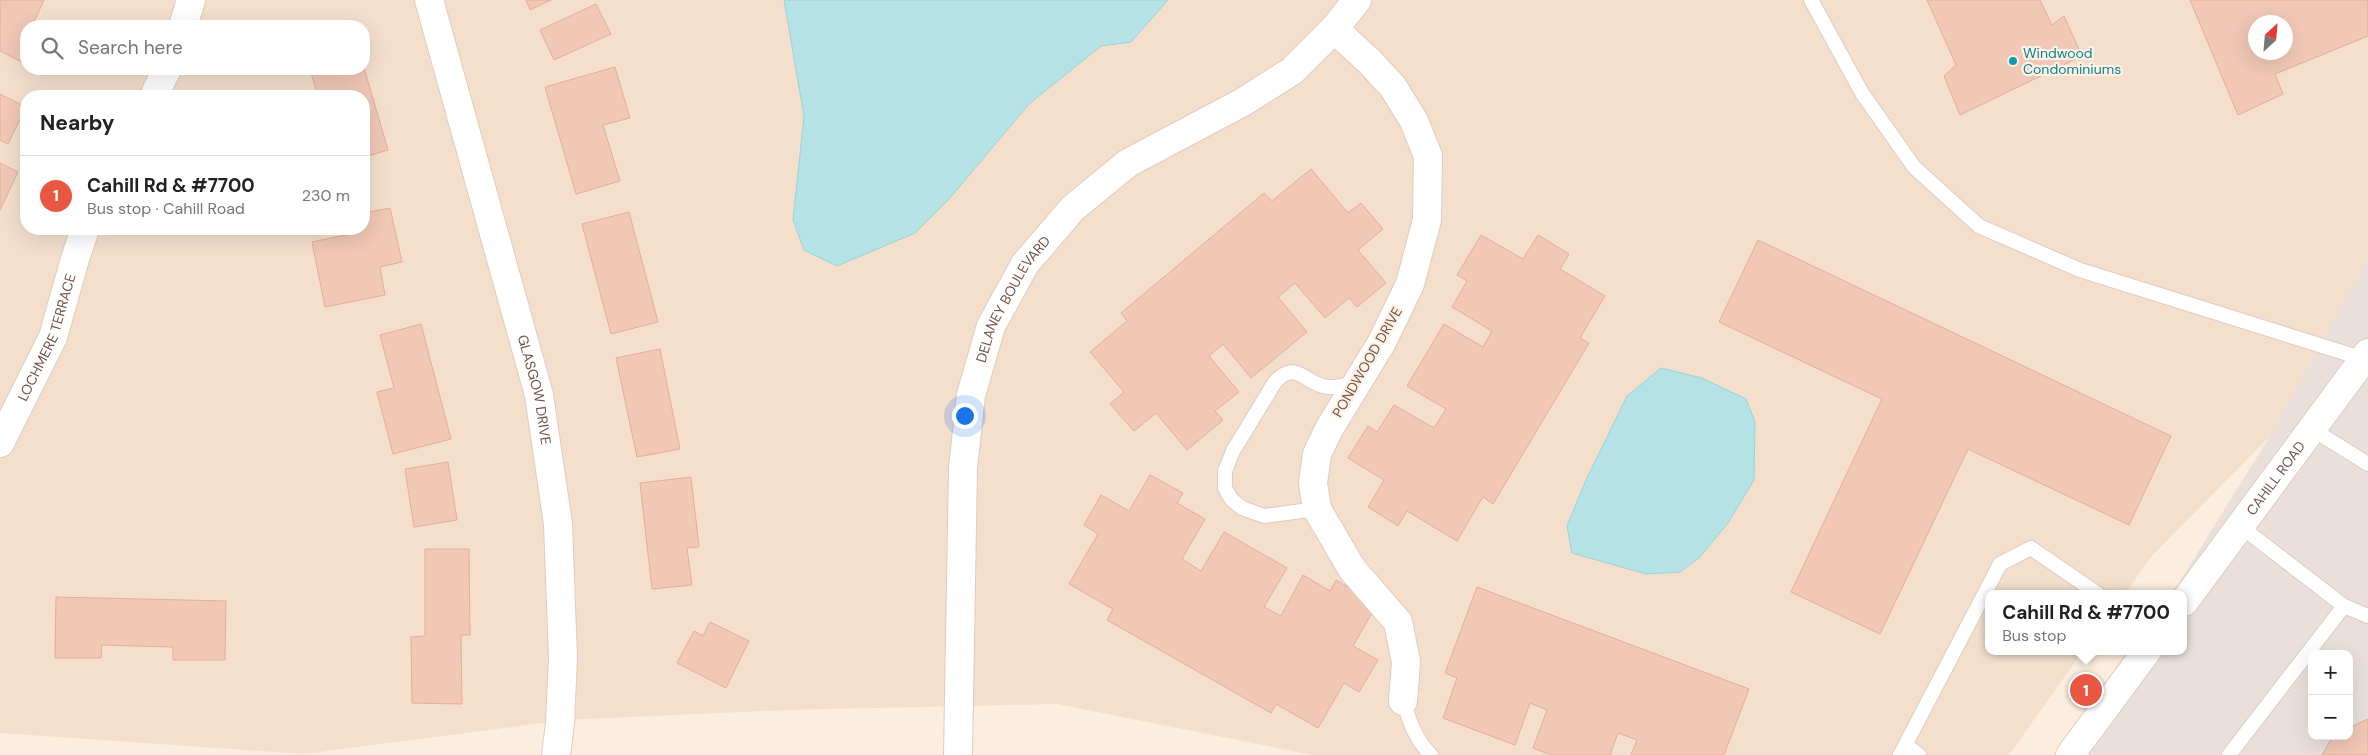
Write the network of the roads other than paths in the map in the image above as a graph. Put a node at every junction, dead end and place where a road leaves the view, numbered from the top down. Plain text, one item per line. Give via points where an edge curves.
1 (191, 0) edge
2 (429, 0) edge
3 (1357, 0) edge
4 (1811, 0) edge
5 (185, 20) edge
6 (1334, 29) junction
7 (164, 75) edge
8 (157, 90) edge
9 (83, 235) edge
10 (2366, 356) edge
11 (1355, 384) junction
12 (2312, 429) junction
13 (0, 443) edge
14 (2368, 464) edge
15 (1317, 509) junction
16 (2240, 526) junction
17 (1986, 590) edge
18 (2092, 590) edge
19 (1985, 593) edge
20 (2187, 598) edge
21 (2344, 606) junction
22 (2368, 616) edge
23 (2144, 655) edge
24 (1403, 701) joint
25 (1903, 750) edge
26 (556, 755) edge
27 (958, 755) edge
28 (1431, 755) edge
29 (1919, 755) edge
30 (2070, 755) edge
31 (2229, 755) edge

1 - 5 street
2 - 26 street, GLASGOW DRIVE via 539,395 558,524 563,658
3 - 6 street, DELANEY BOULEVARD
4 - 10 lane via 1862,93 1914,166 1979,226 2080,270
6 - 11 street, PONDWOOD DRIVE via 1394,87 1414,121 1428,156 1427,220 1410,284 1382,342
6 - 27 street, DELANEY BOULEVARD via 1292,71 1243,102 1128,163 1073,208 1025,264 991,326 971,395 963,468
7 - 8 street
9 - 13 street, LOCHMERE TERRACE via 53,337
10 - 12 street, CAHILL ROAD
11 - 15 street, PONDWOOD DRIVE via 1317,454 1313,483
11 - 15 lane via 1325,387 1294,372 1283,374 1233,451 1225,472 1225,488 1231,500 1242,508 1264,516
12 - 14 lane
12 - 16 street, CAHILL ROAD
15 - 24 street, PONDWOOD DRIVE via 1352,569 1398,622 1406,662
16 - 20 street, CAHILL ROAD
16 - 21 lane
17 - 18 lane via 2000,564 2031,548
19 - 25 lane
21 - 22 lane
21 - 31 lane
23 - 30 street
24 - 28 lane via 1412,730
25 - 29 lane

